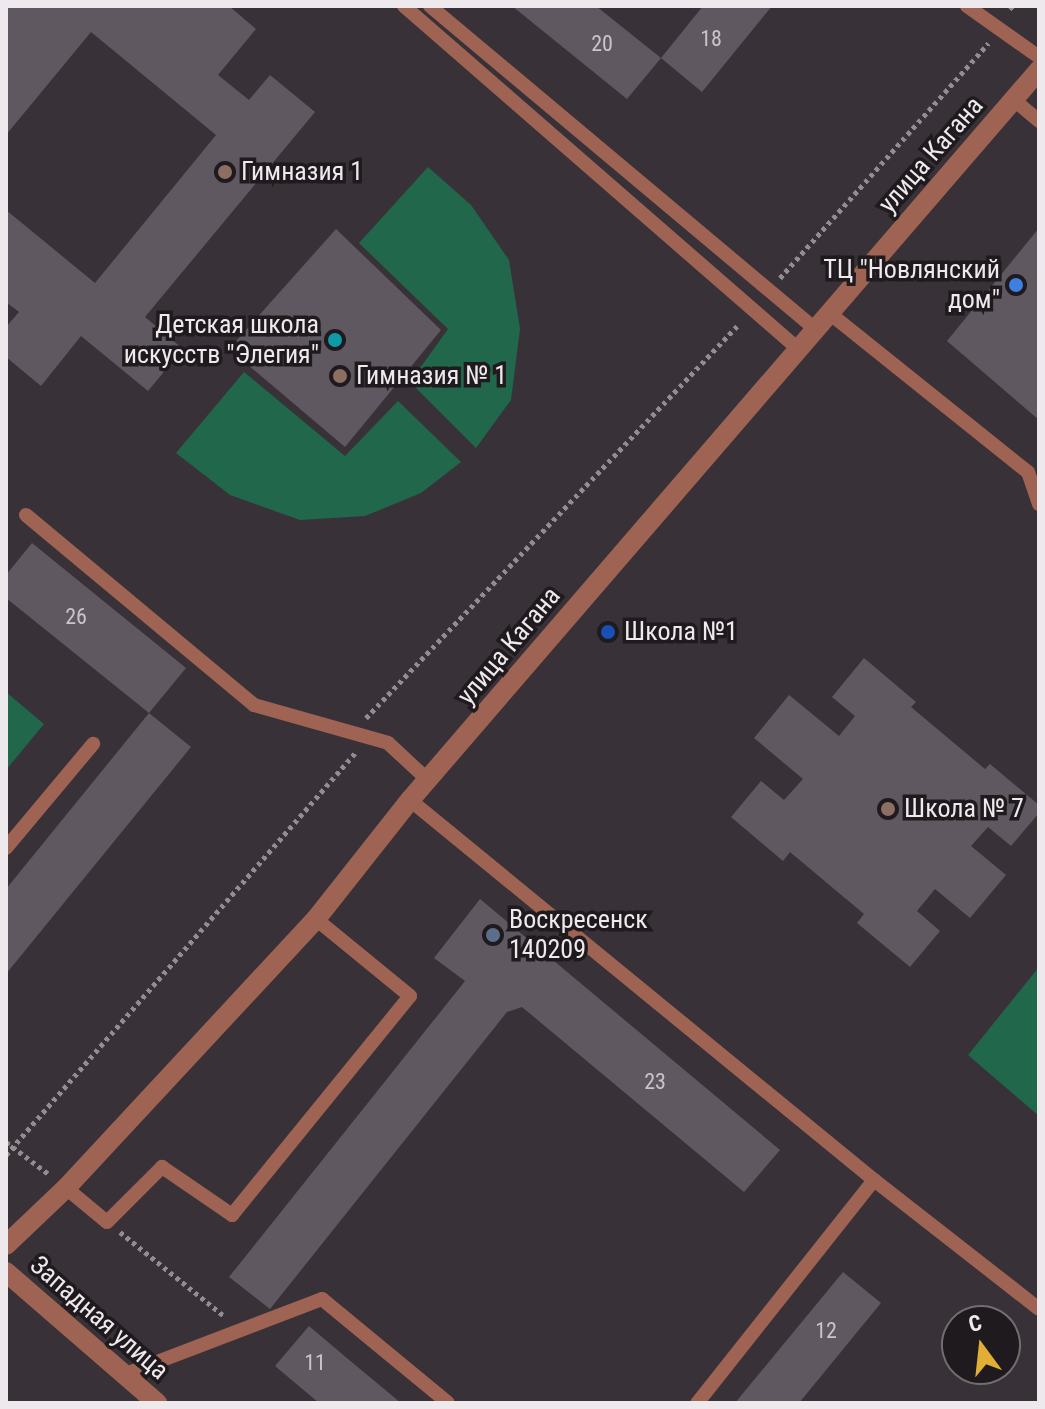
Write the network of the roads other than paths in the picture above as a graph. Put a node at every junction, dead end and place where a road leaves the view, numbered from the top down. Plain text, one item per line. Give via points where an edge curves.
1 (404, 6) edge
2 (430, 6) edge
3 (967, 6) edge
4 (1039, 57) edge
5 (1039, 70) edge
6 (1014, 100) junction
7 (1039, 121) edge
8 (828, 312) junction
9 (814, 328) junction
10 (797, 348) junction
11 (1039, 504) edge
12 (26, 515) dead end
13 (93, 744) dead end
14 (429, 781) junction
15 (410, 800) junction
16 (6, 848) edge
17 (316, 919) junction
18 (874, 1180) junction
19 (66, 1188) junction
20 (6, 1245) edge
21 (6, 1272) edge
22 (1039, 1309) edge
23 (123, 1375) junction
24 (157, 1403) edge
25 (448, 1403) edge
26 (697, 1403) edge

1 - 10 lane
2 - 9 lane
3 - 4 lane
5 - 6 street, улица Кагана
6 - 7 lane
6 - 8 street, улица Кагана
8 - 9 street, улица Кагана
8 - 11 lane via 1028,472
9 - 10 street, улица Кагана
10 - 14 street, улица Кагана
12 - 14 lane via 254,705 388,743
13 - 16 lane
14 - 15 street, улица Кагана
15 - 17 street, улица Кагана
15 - 18 lane
17 - 19 street, улица Кагана
17 - 19 lane via 410,996 232,1215 162,1167 107,1222
18 - 22 lane
18 - 26 lane
19 - 20 street, улица Кагана
21 - 23 street, Западная улица
23 - 24 street, Западная улица
23 - 25 lane via 322,1299

